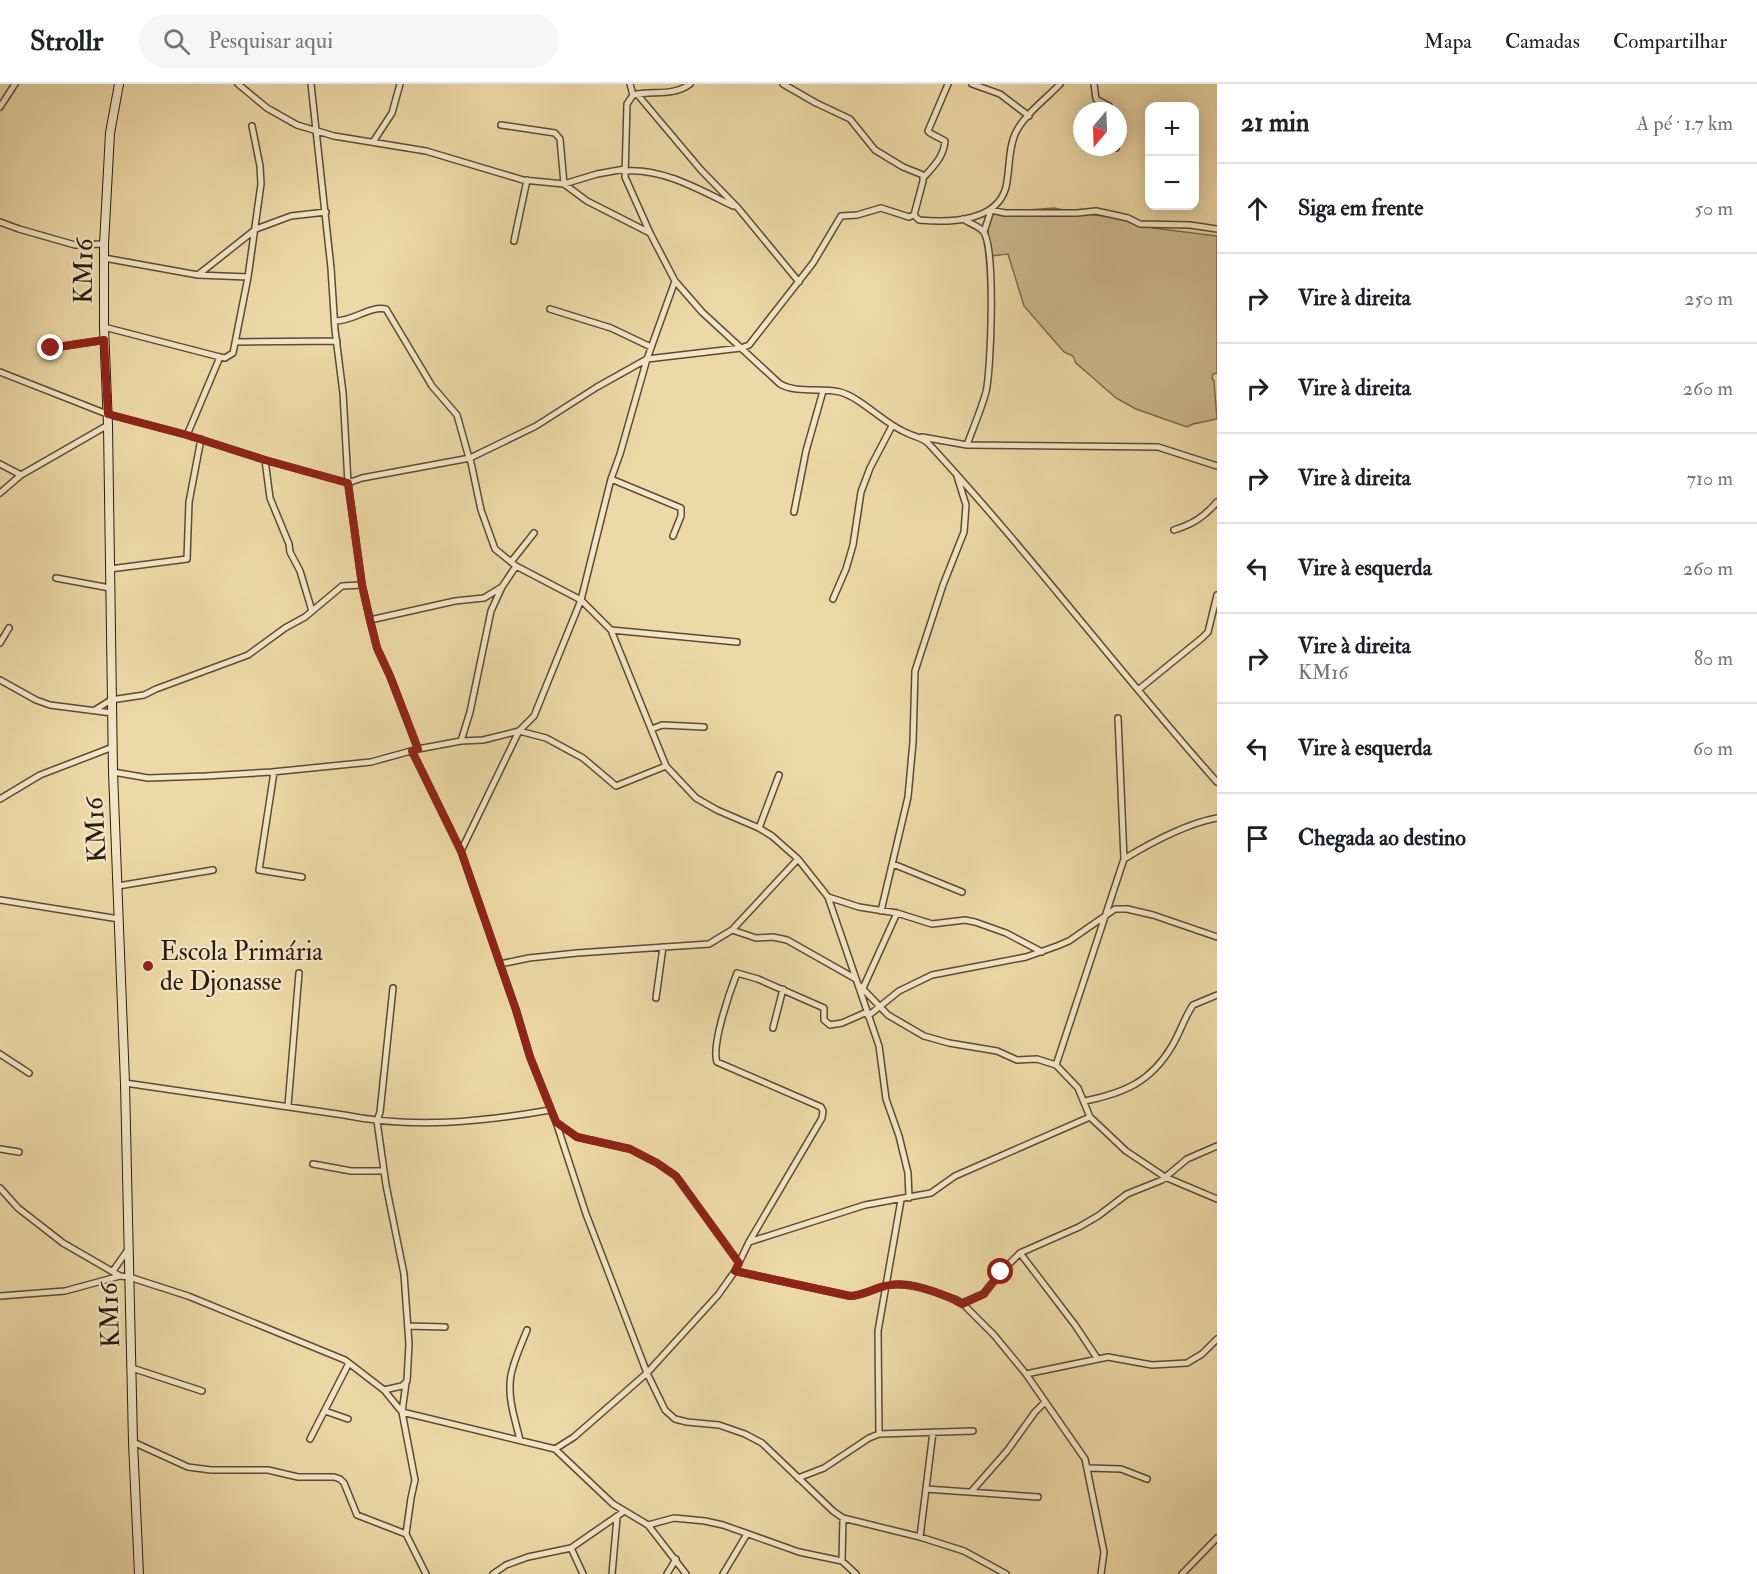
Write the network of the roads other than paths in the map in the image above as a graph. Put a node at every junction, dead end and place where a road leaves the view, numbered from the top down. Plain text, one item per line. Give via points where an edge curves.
1 (15, 84) edge
2 (119, 84) edge
3 (238, 84) edge
4 (311, 84) edge
5 (400, 84) edge
6 (630, 84) edge
7 (690, 84) edge
8 (783, 84) edge
9 (948, 84) edge
10 (972, 84) edge
11 (1060, 84) edge
12 (1094, 84) edge
13 (635, 95) junction
14 (1101, 102) edge
15 (0, 107) edge
16 (1029, 116) junction
17 (501, 125) dead end
18 (252, 126) dead end
19 (315, 130) junction
20 (373, 142) junction
21 (625, 170) junction
22 (924, 177) junction
23 (527, 180) junction
24 (564, 184) junction
25 (738, 207) junction
26 (991, 210) junction
27 (326, 212) junction
28 (914, 215) junction
29 (963, 219) junction
30 (0, 222) edge
31 (256, 229) junction
32 (1217, 229) edge
33 (984, 232) junction
34 (650, 233) junction
35 (514, 241) dead end
36 (104, 244) junction
37 (104, 258) junction
38 (198, 275) junction
39 (248, 277) junction
40 (675, 282) junction
41 (799, 282) junction
42 (550, 309) dead end
43 (335, 321) junction
44 (104, 327) junction
45 (104, 340) junction
46 (337, 341) junction
47 (236, 342) junction
48 (42, 345) dead end
49 (651, 347) junction
50 (741, 348) junction
51 (220, 357) junction
52 (647, 359) junction
53 (0, 372) edge
54 (824, 391) junction
55 (108, 414) junction
56 (108, 425) junction
57 (892, 426) junction
58 (187, 435) junction
59 (920, 437) junction
60 (201, 439) junction
61 (968, 445) junction
62 (469, 458) junction
63 (265, 460) junction
64 (0, 464) edge
65 (1217, 466) edge
66 (21, 475) junction
67 (957, 475) junction
68 (611, 479) junction
69 (348, 483) junction
70 (0, 493) edge
71 (1217, 502) edge
72 (794, 512) dead end
73 (1174, 530) dead end
74 (534, 533) dead end
75 (673, 536) dead end
76 (513, 564) junction
77 (110, 569) junction
78 (56, 578) dead end
79 (362, 585) junction
80 (502, 586) junction
81 (110, 588) junction
82 (1217, 595) edge
83 (833, 599) dead end
84 (581, 600) junction
85 (312, 610) junction
86 (370, 620) junction
87 (9, 628) dead end
88 (611, 630) junction
89 (737, 642) dead end
90 (0, 643) edge
91 (0, 680) edge
92 (1138, 690) junction
93 (111, 700) junction
94 (95, 710) junction
95 (112, 713) junction
96 (1118, 718) dead end
97 (704, 727) dead end
98 (651, 729) junction
99 (519, 730) junction
100 (461, 741) junction
101 (113, 747) junction
102 (415, 750) junction
103 (666, 765) junction
104 (113, 772) junction
105 (274, 772) junction
106 (779, 774) dead end
107 (1217, 782) edge
108 (0, 799) edge
109 (1217, 818) edge
110 (759, 828) junction
111 (461, 851) junction
112 (798, 859) junction
113 (1124, 859) junction
114 (893, 864) junction
115 (213, 870) dead end
116 (302, 877) dead end
117 (118, 886) junction
118 (962, 892) dead end
119 (828, 897) junction
120 (0, 900) edge
121 (881, 911) junction
122 (897, 913) junction
123 (1107, 913) junction
124 (119, 919) junction
125 (732, 930) junction
126 (1217, 937) edge
127 (663, 947) junction
128 (1041, 952) junction
129 (500, 964) junction
130 (299, 973) dead end
131 (857, 981) junction
132 (393, 988) dead end
133 (863, 988) junction
134 (783, 989) junction
135 (1217, 995) edge
136 (656, 998) dead end
137 (879, 1007) junction
138 (867, 1014) junction
139 (773, 1028) dead end
140 (0, 1054) edge
141 (1056, 1065) junction
142 (29, 1073) dead end
143 (125, 1083) junction
144 (1085, 1101) junction
145 (288, 1106) junction
146 (550, 1110) junction
147 (1090, 1117) junction
148 (377, 1121) junction
149 (556, 1122) junction
150 (1217, 1146) edge
151 (0, 1149) edge
152 (19, 1152) dead end
153 (313, 1164) dead end
154 (384, 1171) junction
155 (1165, 1178) junction
156 (0, 1188) edge
157 (909, 1198) junction
158 (1217, 1199) edge
159 (901, 1200) junction
160 (749, 1242) junction
161 (127, 1251) junction
162 (1020, 1253) junction
163 (739, 1263) junction
164 (113, 1271) junction
165 (735, 1271) junction
166 (124, 1277) junction
167 (885, 1286) junction
168 (0, 1296) edge
169 (962, 1304) junction
170 (408, 1326) junction
171 (444, 1328) dead end
172 (527, 1330) dead end
173 (1217, 1339) edge
174 (1097, 1358) junction
175 (350, 1362) junction
176 (132, 1368) junction
177 (647, 1373) junction
178 (1026, 1374) junction
179 (407, 1381) junction
180 (384, 1390) junction
181 (202, 1391) dead end
182 (1045, 1402) junction
183 (325, 1411) junction
184 (402, 1412) junction
185 (348, 1419) dead end
186 (973, 1431) dead end
187 (933, 1432) junction
188 (879, 1434) junction
189 (310, 1439) dead end
190 (520, 1440) junction
191 (133, 1442) junction
192 (555, 1449) junction
193 (1089, 1468) junction
194 (798, 1478) junction
195 (1147, 1479) dead end
196 (926, 1489) junction
197 (971, 1492) junction
198 (1038, 1497) dead end
199 (623, 1512) junction
200 (617, 1518) junction
201 (843, 1518) junction
202 (648, 1525) junction
203 (406, 1534) junction
204 (747, 1534) junction
205 (920, 1537) junction
206 (1217, 1538) edge
207 (571, 1548) junction
208 (676, 1559) junction
209 (842, 1561) junction
210 (853, 1573) edge
211 (139, 1574) edge
212 (426, 1574) edge
213 (493, 1574) edge
214 (583, 1574) edge
215 (612, 1574) edge
216 (667, 1574) edge
217 (686, 1574) edge
218 (723, 1574) edge
219 (1006, 1574) edge
220 (1101, 1574) edge
221 (1182, 1574) edge

1 - 15 street
2 - 36 street, KM16 via 110,133
3 - 19 street via 280,116
4 - 19 street
5 - 20 street via 392,113
6 - 13 street
7 - 13 street via 676,92
8 - 22 street via 849,119 875,150
9 - 22 street via 928,130 945,141 945,146
10 - 16 street via 1000,94
11 - 16 street
12 - 14 street via 1096,99
13 - 21 street via 627,104
13 - 25 street
16 - 26 street via 1015,134 1002,198
17 - 24 street via 555,133 560,139
18 - 31 street via 261,166
19 - 20 street
19 - 27 street
20 - 23 street via 426,151
21 - 24 street
21 - 25 street via 656,172
21 - 34 street via 632,196
22 - 28 street
23 - 24 street
23 - 35 street
24 - 34 street via 587,201
25 - 41 street
26 - 29 street
26 - 32 street via 1096,211 1140,224
26 - 33 street
27 - 31 street via 291,216
27 - 43 street
28 - 29 street via 929,221
28 - 41 street via 881,208 842,216
29 - 33 street
30 - 36 street via 75,245
31 - 38 street
31 - 39 street
33 - 61 street via 991,290 988,376
34 - 40 street
36 - 37 street, KM16
37 - 38 street
37 - 44 street, KM16
38 - 39 street
39 - 47 street
40 - 49 street
40 - 50 street
40 - 52 street
41 - 50 street via 756,339
42 - 49 street via 611,328
43 - 46 street
43 - 62 street via 354,318 371,309 386,309 432,386 457,415
44 - 45 street, KM16
44 - 51 street
45 - 48 street via 51,348
45 - 55 street, KM16
46 - 47 street
46 - 69 street
47 - 51 street via 233,353
49 - 52 street
50 - 52 street
50 - 54 street via 785,387
51 - 58 street
52 - 62 street via 536,426
52 - 68 street
53 - 55 street
54 - 57 street via 846,395
54 - 72 street via 806,451
55 - 56 street, KM16
55 - 58 street
56 - 66 street
56 - 77 street, KM16
57 - 59 street
57 - 83 street via 861,492 853,545
58 - 60 street
59 - 61 street
59 - 67 street
60 - 63 street
60 - 77 street via 189,502 187,559
61 - 65 street via 1151,447
62 - 69 street
62 - 76 street via 492,543
63 - 69 street
63 - 85 street via 270,498
64 - 66 street
66 - 70 street
67 - 92 street
67 - 114 street via 966,506 964,532 915,671 908,797
68 - 75 street via 681,508
68 - 84 street
69 - 79 street
71 - 73 street via 1194,524
74 - 76 street
76 - 80 street
76 - 84 street
77 - 81 street, KM16
78 - 81 street
79 - 85 street via 342,586
79 - 86 street
80 - 86 street via 484,598
80 - 100 street via 491,611
81 - 93 street, KM16
82 - 92 street via 1208,632
84 - 88 street
84 - 99 street via 534,716
85 - 93 street via 248,655 144,695
86 - 102 street
87 - 90 street
88 - 89 street
88 - 98 street
91 - 94 street via 50,705
92 - 107 street
93 - 94 street
93 - 95 street, KM16
94 - 95 street
95 - 101 street, KM16
96 - 113 street
97 - 98 street via 662,725
98 - 103 street
99 - 100 street via 483,740
99 - 103 street via 574,752 616,786
99 - 111 street
100 - 102 street
101 - 104 street, KM16
101 - 108 street via 40,775
102 - 105 street via 371,762
102 - 111 street
103 - 110 street via 696,798
104 - 105 street via 148,778
104 - 117 street, KM16
105 - 116 street via 259,870
106 - 110 street
109 - 113 street via 1164,837
110 - 112 street
111 - 129 street
112 - 119 street
112 - 125 street
113 - 123 street
114 - 118 street
114 - 121 street
115 - 117 street
117 - 124 street, KM16
119 - 121 street
119 - 131 street
120 - 124 street
121 - 122 street
122 - 128 street via 932,924 975,922
122 - 133 street
123 - 126 street via 1127,909
123 - 128 street via 1069,941
123 - 141 street
124 - 143 street, KM16
125 - 127 street via 709,944
125 - 131 street via 756,938 787,940
127 - 129 street
127 - 136 street
128 - 137 street via 932,975 899,991
129 - 146 street
130 - 145 street
131 - 133 street
131 - 138 street
132 - 148 street
133 - 137 street
134 - 138 street via 824,1008 824,1020 830,1025
134 - 139 street
134 - 160 street via 737,973 716,1050 715,1059 720,1064 823,1111
135 - 144 street via 1193,1005 1160,1065 1127,1090
137 - 138 street
137 - 141 street via 907,1028 934,1040
138 - 157 street via 879,1046 886,1099 908,1173
140 - 142 street
141 - 144 street
143 - 145 street
143 - 161 street, KM16
144 - 147 street
145 - 148 street
146 - 148 street via 446,1123
146 - 149 street
147 - 155 street via 1126,1151
147 - 157 street via 955,1176 931,1193
148 - 154 street
149 - 163 street via 577,1137 630,1149 676,1176
149 - 177 street via 586,1214
150 - 155 street via 1181,1162
151 - 152 street
153 - 154 street via 351,1171
154 - 170 street via 404,1274
155 - 158 street
155 - 162 street via 1127,1194 1079,1227
156 - 164 street via 18,1208 63,1243
157 - 159 street
159 - 160 street via 865,1205
159 - 167 street
160 - 163 street
161 - 164 street
161 - 166 street, KM16
162 - 169 street via 984,1294
162 - 174 street
163 - 165 street
164 - 166 street
165 - 167 street via 850,1296
165 - 177 street
166 - 168 street via 65,1291
166 - 175 street via 188,1296
166 - 176 street, KM16
167 - 169 street via 907,1284
167 - 188 street via 878,1331
169 - 178 street
170 - 171 street
170 - 179 street
172 - 190 street via 510,1385
173 - 174 street via 1194,1360 1179,1365
174 - 178 street
175 - 180 street
175 - 183 street
176 - 181 street
176 - 191 street, KM16
177 - 192 street
177 - 194 street via 665,1410 675,1419 718,1425 745,1434 762,1443
178 - 182 street
179 - 180 street
179 - 184 street
180 - 184 street
182 - 193 street via 1081,1450
182 - 197 street
183 - 185 street
183 - 189 street
184 - 190 street
184 - 203 street via 415,1480
186 - 187 street
187 - 188 street
187 - 196 street
188 - 194 street via 824,1468
190 - 192 street
191 - 203 street via 188,1467 252,1468 289,1477 340,1479 357,1515
191 - 211 street, KM16
192 - 199 street
193 - 195 street via 1121,1469
193 - 220 street via 1104,1552
194 - 201 street
196 - 197 street
196 - 205 street
197 - 198 street
199 - 200 street
199 - 202 street
200 - 207 street
200 - 215 street
201 - 205 street
201 - 209 street
202 - 204 street via 674,1518 705,1521
202 - 208 street
203 - 212 street
204 - 209 street via 799,1552
204 - 218 street
205 - 219 street via 964,1551
206 - 221 street
207 - 213 street via 528,1557
207 - 214 street
208 - 216 street
208 - 217 street
209 - 210 street

